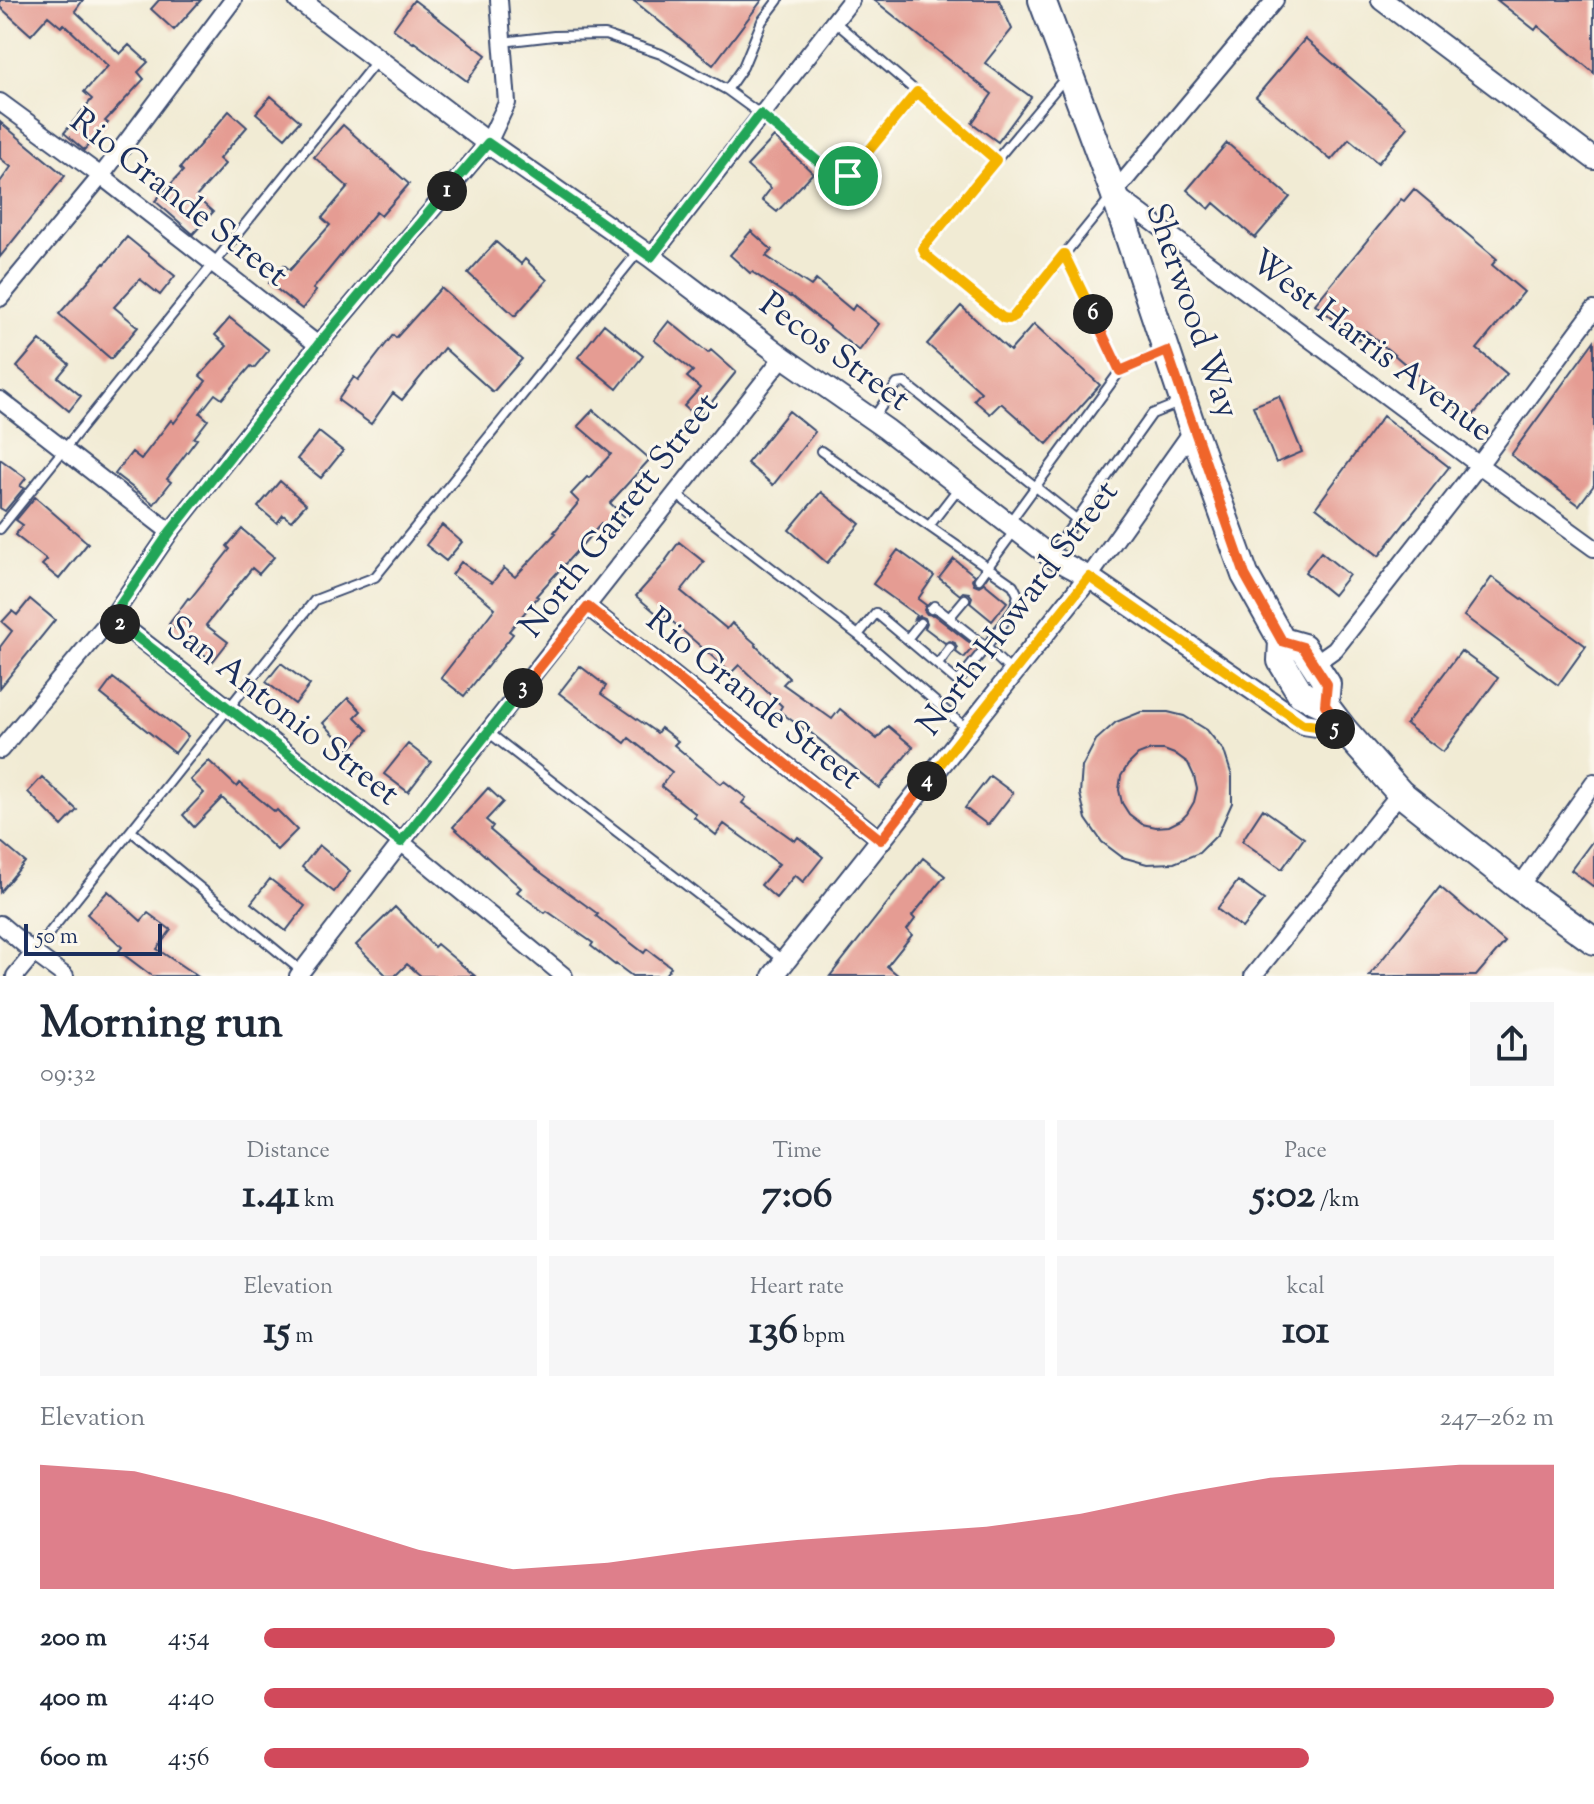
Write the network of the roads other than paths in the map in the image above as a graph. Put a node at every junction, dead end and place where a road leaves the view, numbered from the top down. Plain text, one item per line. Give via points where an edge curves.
1 (233, 0) edge
2 (299, 0) edge
3 (499, 0) edge
4 (778, 0) edge
5 (851, 0) edge
6 (1042, 0) edge
7 (1275, 0) edge
8 (1382, 0) edge
9 (834, 21) junction
10 (502, 42) junction
11 (378, 59) junction
12 (1069, 73) junction
13 (727, 90) junction
14 (917, 92) junction
15 (0, 102) edge
16 (760, 114) junction
17 (488, 143) junction
18 (1594, 159) edge
19 (996, 160) junction
20 (101, 176) junction
21 (1114, 193) junction
22 (646, 254) junction
23 (1064, 254) junction
24 (213, 263) junction
25 (0, 298) edge
26 (1594, 310) edge
27 (318, 345) junction
28 (1167, 351) junction
29 (783, 357) junction
30 (1120, 371) junction
31 (0, 400) edge
32 (1183, 401) junction
33 (872, 420) junction
34 (1193, 430) junction
35 (64, 450) junction
36 (821, 451) dead end
37 (1479, 465) junction
38 (960, 486) junction
39 (1036, 487) junction
40 (676, 494) junction
41 (1076, 519) junction
42 (929, 526) junction
43 (1012, 526) junction
44 (0, 529) edge
45 (170, 532) junction
46 (1594, 548) edge
47 (1050, 556) junction
48 (988, 568) junction
49 (1089, 577) junction
50 (979, 579) dead end
51 (965, 599) dead end
52 (588, 607) junction
53 (931, 609) dead end
54 (112, 617) junction
55 (949, 618) junction
56 (920, 623) dead end
57 (858, 635) junction
58 (907, 639) junction
59 (1282, 641) junction
60 (986, 647) junction
61 (950, 648) dead end
62 (938, 664) junction
63 (1314, 664) junction
64 (1013, 673) junction
65 (1325, 705) junction
66 (229, 708) junction
67 (968, 729) junction
68 (1344, 730) junction
69 (488, 732) junction
70 (0, 750) edge
71 (1594, 782) edge
72 (1400, 793) junction
73 (131, 831) junction
74 (881, 840) junction
75 (401, 842) junction
76 (1519, 887) junction
77 (0, 924) edge
78 (1594, 941) edge
79 (34, 953) junction
80 (779, 969) edge
81 (302, 974) edge
82 (15, 976) edge
83 (65, 976) edge
84 (564, 976) edge
85 (1253, 976) edge

1 - 20 street
2 - 11 street, Pecos Street
3 - 10 street
4 - 13 lane
5 - 9 street
6 - 12 main road, Sherwood Way
7 - 21 street
8 - 18 street
9 - 14 lane
9 - 16 street
10 - 13 lane via 605,35 661,54
10 - 17 street via 507,103
11 - 17 street, Pecos Street
11 - 24 lane
12 - 19 lane
12 - 21 main road, Sherwood Way
13 - 16 lane
14 - 16 lane via 841,178
14 - 19 lane
15 - 20 street, Rio Grande Street
16 - 22 street
17 - 22 street, Pecos Street
17 - 27 street
19 - 23 lane via 926,244 925,254 1009,319
20 - 24 street, Rio Grande Street
20 - 25 street
21 - 23 lane
21 - 28 main road, Sherwood Way
21 - 37 street, West Harris Avenue
22 - 29 street, Pecos Street
22 - 66 lane via 375,577 315,600
23 - 30 lane
24 - 27 street, Rio Grande Street
24 - 35 lane
26 - 37 street
27 - 45 street
28 - 30 lane
28 - 32 main road, Sherwood Way
29 - 33 street, Pecos Street
29 - 40 street, North Garrett Street
30 - 39 lane
31 - 35 street
32 - 34 main road, Sherwood Way
32 - 41 lane via 1152,414
33 - 38 street, Pecos Street
33 - 39 lane via 897,384 905,383
34 - 49 street, North Howard Street
34 - 59 main road, Sherwood Way via 1245,575
35 - 44 lane
35 - 45 street
36 - 42 lane
37 - 46 street, West Harris Avenue
37 - 63 street via 1335,649
38 - 42 lane
38 - 43 street, Pecos Street
39 - 41 lane
39 - 43 lane
40 - 52 street, North Garrett Street
40 - 57 lane
41 - 47 lane
42 - 48 lane
43 - 47 street, Pecos Street
43 - 48 lane
45 - 54 street
47 - 49 street, Pecos Street
48 - 50 lane
48 - 60 lane via 1013,585 1018,595
49 - 64 street, North Howard Street
49 - 68 street, Pecos Street via 1303,724
51 - 55 lane
52 - 69 street, North Garrett Street
52 - 74 street, Rio Grande Street
53 - 55 lane via 934,606
54 - 66 street, San Antonio Street
54 - 70 street
55 - 60 lane
56 - 58 lane
57 - 58 lane via 876,613
57 - 67 lane
58 - 62 lane
59 - 63 main road, Sherwood Way via 1303,647
59 - 65 main road, Sherwood Way via 1281,661 1301,694
60 - 62 lane via 958,682
60 - 64 lane
61 - 62 lane
63 - 65 main road, Sherwood Way via 1327,684
64 - 67 street, North Howard Street
65 - 68 main road, Sherwood Way
66 - 73 lane
66 - 75 street, San Antonio Street
67 - 74 street, North Howard Street
68 - 72 main road, Sherwood Way
69 - 75 street, North Garrett Street
69 - 80 lane
71 - 76 street
72 - 76 main road, Sherwood Way
72 - 85 street
73 - 79 lane
73 - 81 lane
74 - 80 street, North Howard Street
75 - 81 street, North Garrett Street
75 - 84 street, San Antonio Street
76 - 78 main road, Sherwood Way
77 - 79 street
79 - 82 street
79 - 83 street

